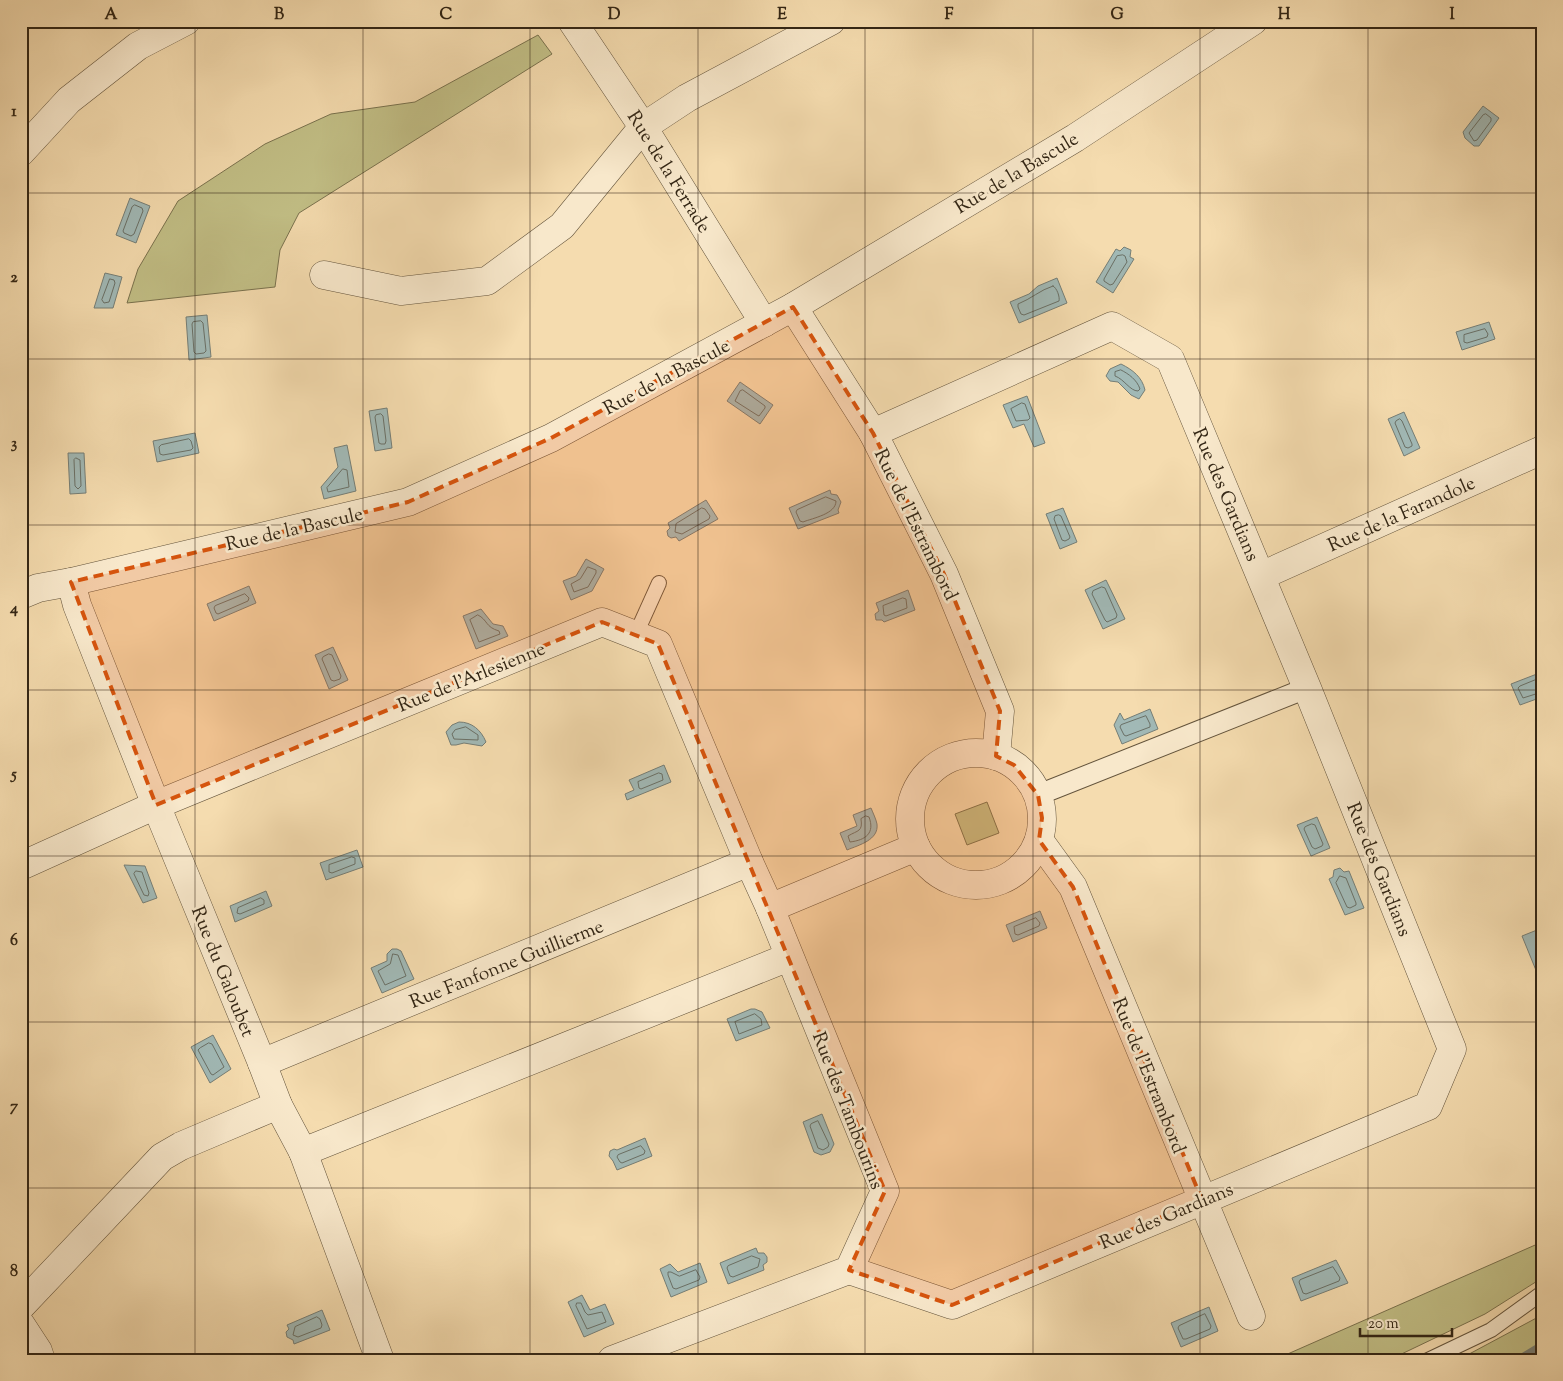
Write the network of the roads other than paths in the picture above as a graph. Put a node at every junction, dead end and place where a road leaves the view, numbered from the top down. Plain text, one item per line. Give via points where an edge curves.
1 (186, 21) edge
2 (572, 21) edge
3 (831, 21) edge
4 (1253, 21) edge
5 (643, 127) junction
6 (21, 152) edge
7 (324, 276) dead end
8 (793, 307) junction
9 (764, 323) junction
10 (872, 433) junction
11 (1542, 450) edge
12 (1261, 576) junction
13 (71, 582) junction
14 (659, 583) dead end
15 (21, 595) edge
16 (636, 634) junction
17 (1307, 688) junction
18 (996, 756) junction
19 (1038, 796) junction
20 (156, 805) junction
21 (1039, 840) junction
22 (916, 847) junction
23 (749, 862) junction
24 (21, 866) edge
25 (770, 908) junction
26 (789, 957) junction
27 (262, 1062) junction
28 (278, 1105) junction
29 (303, 1152) junction
30 (1202, 1200) junction
31 (849, 1270) junction
32 (1542, 1293) edge
33 (21, 1306) edge
34 (1251, 1316) dead end
35 (21, 1325) edge
36 (41, 1360) edge
37 (380, 1360) edge
38 (612, 1360) edge
39 (1428, 1360) edge

1 - 6 street via 138,46 69,100
2 - 5 street, Rue de la Ferrade
3 - 5 street via 687,98
4 - 8 street, Rue de la Bascule via 1075,138
5 - 7 street via 562,226 488,281 401,291
5 - 9 street, Rue de la Ferrade
8 - 9 street, Rue de la Bascule
8 - 10 street, Rue de l'Estrambord
9 - 13 street, Rue de la Bascule via 551,438 408,502
10 - 12 street, Rue des Gardians via 1112,326 1170,359
10 - 18 street, Rue de l'Estrambord via 944,574 1000,711
11 - 12 street, Rue de la Farandole
12 - 17 street, Rue des Gardians
13 - 15 street, Rue de la Bascule
13 - 20 street, Rue du Galoubet via 77,605
14 - 16 lane
16 - 20 street, Rue de l'Arlesienne via 602,622
16 - 23 street, Rue de l'Arlesienne via 658,644
17 - 19 street
17 - 30 street, Rue des Gardians via 1452,1049 1428,1106
18 - 19 street via 1014,765 1028,778
18 - 22 street via 975,753 954,757 935,767 920,784 912,804 910,825
19 - 21 street via 1042,818
20 - 24 street, Rue de l'Arlesienne
20 - 27 street, Rue du Galoubet
21 - 22 street via 1028,861 1012,876 984,885 946,879 928,865
21 - 30 street, Rue de l'Estrambord via 1073,887
22 - 25 street
23 - 25 street, Rue de l'Arlesienne
23 - 27 street, Rue Fanfonne Guillierme
25 - 26 street, Rue des Tambourins
26 - 29 street
26 - 31 street, Rue des Tambourins via 885,1191
27 - 28 street, Rue du Galoubet
28 - 29 street, Rue du Galoubet
28 - 33 street via 162,1157
29 - 37 street, Rue du Galoubet
30 - 31 street, Rue des Gardians via 952,1306
30 - 34 street, Rue de l'Estrambord
31 - 38 street
32 - 39 lane via 1491,1330
35 - 36 street

